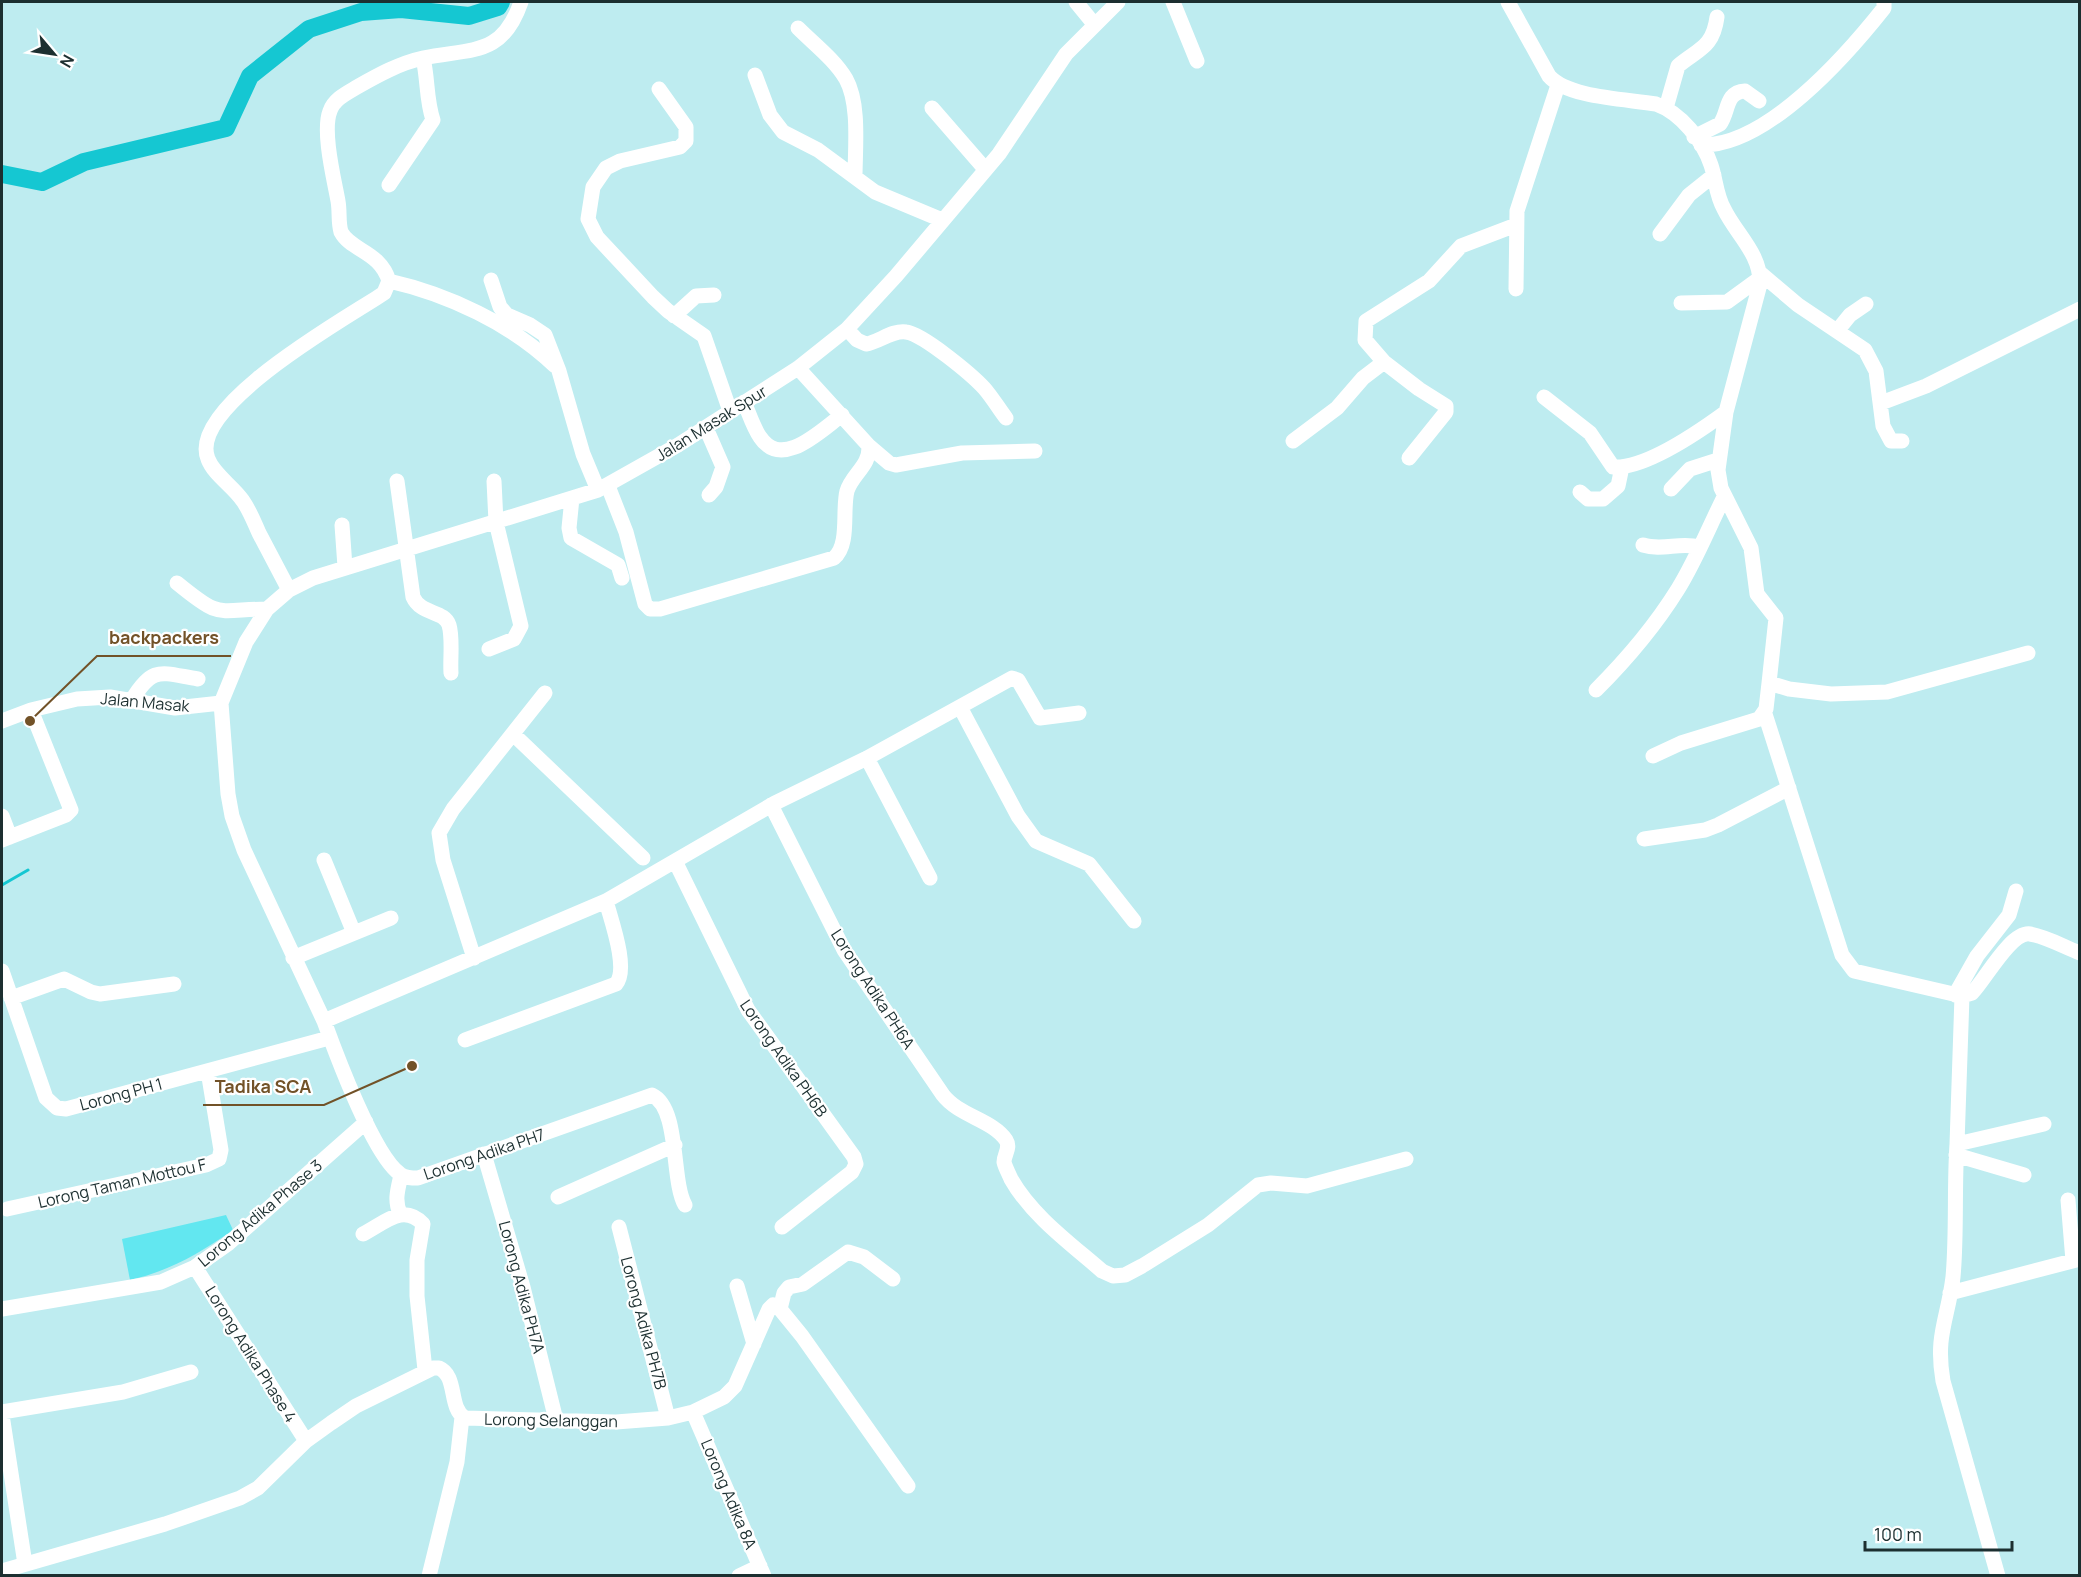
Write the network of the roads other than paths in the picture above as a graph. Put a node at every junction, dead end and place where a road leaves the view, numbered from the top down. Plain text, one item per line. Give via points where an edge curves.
1 (521, 2) edge
2 (1076, 2) edge
3 (1118, 2) edge
4 (1173, 2) edge
5 (1508, 2) edge
6 (1885, 4) edge
7 (1717, 17) dead end
8 (1095, 24) junction
9 (798, 28) dead end
10 (423, 58) junction
11 (1197, 61) dead end
12 (755, 75) dead end
13 (1558, 85) junction
14 (659, 89) dead end
15 (1759, 101) dead end
16 (932, 108) dead end
17 (1666, 108) junction
18 (1698, 141) junction
19 (986, 169) junction
20 (1714, 175) junction
21 (855, 177) junction
22 (389, 185) dead end
23 (942, 220) junction
24 (1516, 225) junction
25 (1660, 234) dead end
26 (1760, 275) junction
27 (491, 280) dead end
28 (389, 281) junction
29 (1516, 289) dead end
30 (714, 295) dead end
31 (1681, 303) dead end
32 (1866, 304) dead end
33 (2079, 309) edge
34 (674, 316) junction
35 (847, 328) junction
36 (1837, 331) junction
37 (1384, 362) junction
38 (798, 368) junction
39 (559, 371) junction
40 (1544, 398) dead end
41 (744, 402) junction
42 (1881, 403) junction
43 (730, 411) junction
44 (1726, 412) junction
45 (842, 415) junction
46 (1006, 418) dead end
47 (706, 428) junction
48 (1293, 441) dead end
49 (1902, 441) dead end
50 (869, 446) junction
51 (1035, 451) dead end
52 (1409, 458) dead end
53 (1718, 460) junction
54 (1622, 467) junction
55 (397, 481) dead end
56 (494, 481) dead end
57 (603, 488) junction
58 (1671, 489) dead end
59 (1580, 492) dead end
60 (709, 495) dead end
61 (1724, 497) junction
62 (572, 498) junction
63 (496, 522) junction
64 (342, 525) dead end
65 (1643, 545) dead end
66 (1699, 547) junction
67 (406, 548) junction
68 (345, 567) junction
69 (622, 578) dead end
70 (177, 583) dead end
71 (289, 590) junction
72 (267, 609) junction
73 (489, 649) dead end
74 (2028, 653) dead end
75 (451, 673) dead end
76 (198, 679) dead end
77 (1769, 683) junction
78 (1596, 690) dead end
79 (545, 693) dead end
80 (132, 700) junction
81 (220, 703) junction
82 (960, 707) junction
83 (31, 710) junction
84 (1079, 713) dead end
85 (1765, 714) junction
86 (2, 721) edge
87 (513, 734) junction
88 (1653, 756) dead end
89 (867, 758) junction
90 (1789, 788) junction
91 (771, 805) junction
92 (2, 816) edge
93 (6, 838) edge
94 (1644, 839) dead end
95 (643, 858) dead end
96 (324, 860) dead end
97 (675, 861) junction
98 (930, 878) dead end
99 (2016, 891) dead end
100 (606, 901) junction
101 (391, 918) dead end
102 (1134, 921) dead end
103 (354, 933) junction
104 (2079, 953) edge
105 (293, 958) junction
106 (474, 958) junction
107 (2, 971) edge
108 (174, 984) dead end
109 (1959, 996) junction
110 (11, 998) junction
111 (324, 1021) junction
112 (330, 1038) junction
113 (465, 1040) dead end
114 (208, 1071) junction
115 (366, 1122) junction
116 (2044, 1124) dead end
117 (675, 1145) junction
118 (1956, 1149) junction
119 (484, 1154) junction
120 (1406, 1159) dead end
121 (401, 1175) junction
122 (2024, 1175) dead end
123 (558, 1197) dead end
124 (2068, 1200) dead end
125 (685, 1204) dead end
126 (7, 1209) dead end
127 (400, 1213) junction
128 (619, 1227) dead end
129 (782, 1227) dead end
130 (363, 1234) dead end
131 (2076, 1260) edge
132 (195, 1267) junction
133 (893, 1279) dead end
134 (737, 1286) dead end
135 (1950, 1293) junction
136 (2, 1309) edge
137 (780, 1309) junction
138 (754, 1344) junction
139 (425, 1370) junction
140 (191, 1372) dead end
141 (693, 1412) junction
142 (2, 1413) edge
143 (462, 1417) junction
144 (668, 1419) junction
145 (556, 1420) junction
146 (306, 1441) junction
147 (908, 1486) dead end
148 (25, 1564) junction
149 (2, 1571) edge
150 (762, 1571) edge
151 (429, 1575) edge
152 (739, 1575) edge
153 (1998, 1575) edge

1 - 10 street via 507,32 493,42 465,52
2 - 8 street
3 - 8 street, Jalan Masak Spur
4 - 11 street
5 - 13 street via 1549,76
6 - 18 street via 1851,47 1773,120 1718,144
7 - 17 street via 1708,43 1678,66
8 - 19 street, Jalan Masak Spur via 1052,72
9 - 21 street via 837,66 851,93
10 - 22 street via 428,77 427,102 433,120
10 - 28 street via 355,88 337,99 329,114 330,164 341,232 371,255
12 - 21 street via 774,123
13 - 17 street
13 - 24 street via 1527,175
14 - 34 street via 686,127 686,141 680,147 606,168 593,187 588,219 597,237
15 - 18 street via 1745,91 1737,93 1728,102 1720,124
16 - 19 street
17 - 18 street via 1680,118
18 - 20 street
19 - 23 street, Jalan Masak Spur
20 - 25 street via 1689,195
20 - 26 street via 1723,208 1751,252
21 - 23 street via 879,194
23 - 35 street, Jalan Masak Spur
24 - 29 street
24 - 37 street via 1461,246 1429,281 1366,321 1365,340
26 - 31 street via 1727,302
26 - 36 street
26 - 44 street
27 - 39 street via 500,307 507,315 545,335
28 - 39 street via 426,289 496,324 540,351
28 - 71 street via 384,292 252,383 220,414 207,433 207,458 246,505
30 - 34 street via 696,296
32 - 36 street
33 - 42 street via 1926,386
34 - 43 street via 699,331 707,341
35 - 38 street, Jalan Masak Spur
35 - 46 street via 866,344 896,333 917,336 985,389
36 - 42 street via 1870,357
37 - 48 street via 1363,378 1337,408
37 - 52 street via 1446,406 1446,412
38 - 41 street, Jalan Masak Spur
38 - 45 street
39 - 57 street via 583,454
40 - 54 street via 1590,433 1609,464
41 - 43 street, Jalan Masak Spur
41 - 45 street via 759,435 777,451 807,441
42 - 49 street via 1887,436 1892,442
43 - 47 street, Jalan Masak Spur
44 - 53 street
44 - 54 street via 1679,444
45 - 50 street
47 - 57 street, Jalan Masak Spur
47 - 60 street via 723,467
50 - 51 street via 896,465 962,453
50 - 57 street via 866,462 847,492 840,550 834,558 660,609 650,609 645,604 626,532
53 - 58 street via 1690,469
53 - 61 street
54 - 59 street via 1618,486 1603,499 1588,499
55 - 67 street
56 - 63 street
57 - 62 street, Jalan Masak Spur
61 - 66 street
61 - 77 street via 1751,548 1757,594 1776,618
62 - 63 street, Jalan Masak Spur
62 - 69 street via 571,538 618,565
63 - 67 street, Jalan Masak Spur
63 - 73 street via 521,626 514,639
64 - 68 street
65 - 66 street
66 - 78 street via 1679,588 1648,632
67 - 68 street, Jalan Masak Spur
67 - 75 street via 416,604 444,618 449,626
68 - 71 street, Jalan Masak Spur
70 - 72 street via 213,610 226,613
71 - 72 street, Jalan Masak Spur
72 - 81 street, Jalan Masak Spur via 246,642
74 - 77 street via 1887,692 1832,694
76 - 80 street via 153,674 144,680
77 - 85 street
79 - 87 street
80 - 81 street, Jalan Masak via 175,708
80 - 83 street, Jalan Masak via 77,699
81 - 105 street, Lorong Adika PH7 via 232,816
82 - 84 street via 1012,678 1018,680 1040,718
82 - 89 street
82 - 102 street via 1036,842 1089,864
83 - 86 street, Jalan Masak
83 - 93 street via 70,810
85 - 88 street
85 - 90 street
87 - 95 street
87 - 106 street via 453,809 439,833 443,860
89 - 91 street
89 - 98 street
90 - 94 street via 1711,828
90 - 109 street via 1849,967 1858,973
91 - 97 street
91 - 120 street, Lorong Adika PH6A via 844,950 950,1104 1005,1139 1006,1166 1023,1197 1102,1271 1113,1276 1125,1275 1226,1212 1258,1185 1307,1186
92 - 93 street
96 - 103 street
97 - 100 street
97 - 129 street, Lorong Adika PH6B via 748,1010 854,1157 852,1172
99 - 109 street via 2009,915 1977,956
100 - 106 street
100 - 113 street via 621,966 616,984
101 - 103 street
103 - 105 street
104 - 109 street via 2022,934 1976,989 1968,996
105 - 111 street, Lorong Adika PH7
106 - 111 street
107 - 110 street, Lorong PH 1
108 - 110 street via 100,994 64,979
109 - 118 street
110 - 114 street, Lorong PH 1 via 46,1098 57,1108 66,1109
111 - 112 street, Lorong Adika PH7
112 - 114 street, Lorong PH 1
112 - 115 street, Lorong Adika PH7
114 - 126 street, Lorong Taman Mottou F via 221,1150 219,1159
115 - 121 street, Lorong Adika PH7 via 390,1164
115 - 132 street, Lorong Adika Phase 3 via 229,1243
116 - 118 street
117 - 119 street, Lorong Adika PH7 via 660,1102 647,1095
117 - 123 street
117 - 125 street via 680,1194
118 - 122 street
118 - 135 street
119 - 121 street, Lorong Adika PH7 via 418,1178
119 - 145 street, Lorong Adika PH7A via 524,1287
121 - 127 street via 397,1192
124 - 131 street
127 - 130 street
127 - 139 street via 414,1215 423,1224 417,1296
128 - 144 street, Lorong Adika PH7B
131 - 135 street
132 - 136 street, Lorong Adika Phase 3 via 161,1282
132 - 146 street, Lorong Adika Phase 4
133 - 137 street via 864,1257 848,1252 803,1284 789,1287
134 - 138 street
135 - 153 street via 1939,1341 1941,1366
137 - 138 street, Lorong Selanggan via 773,1305 769,1309
137 - 147 street
138 - 141 street, Lorong Selanggan via 730,1392
139 - 143 street, Lorong Selanggan via 439,1368 447,1373
139 - 146 street via 356,1406
140 - 142 street via 123,1392
141 - 144 street, Lorong Selanggan
141 - 150 street, Lorong Adika 8A
142 - 148 street
143 - 145 street, Lorong Selanggan
143 - 151 street via 457,1462
144 - 145 street, Lorong Selanggan
146 - 148 street via 258,1488 240,1498
148 - 149 street
150 - 152 street

